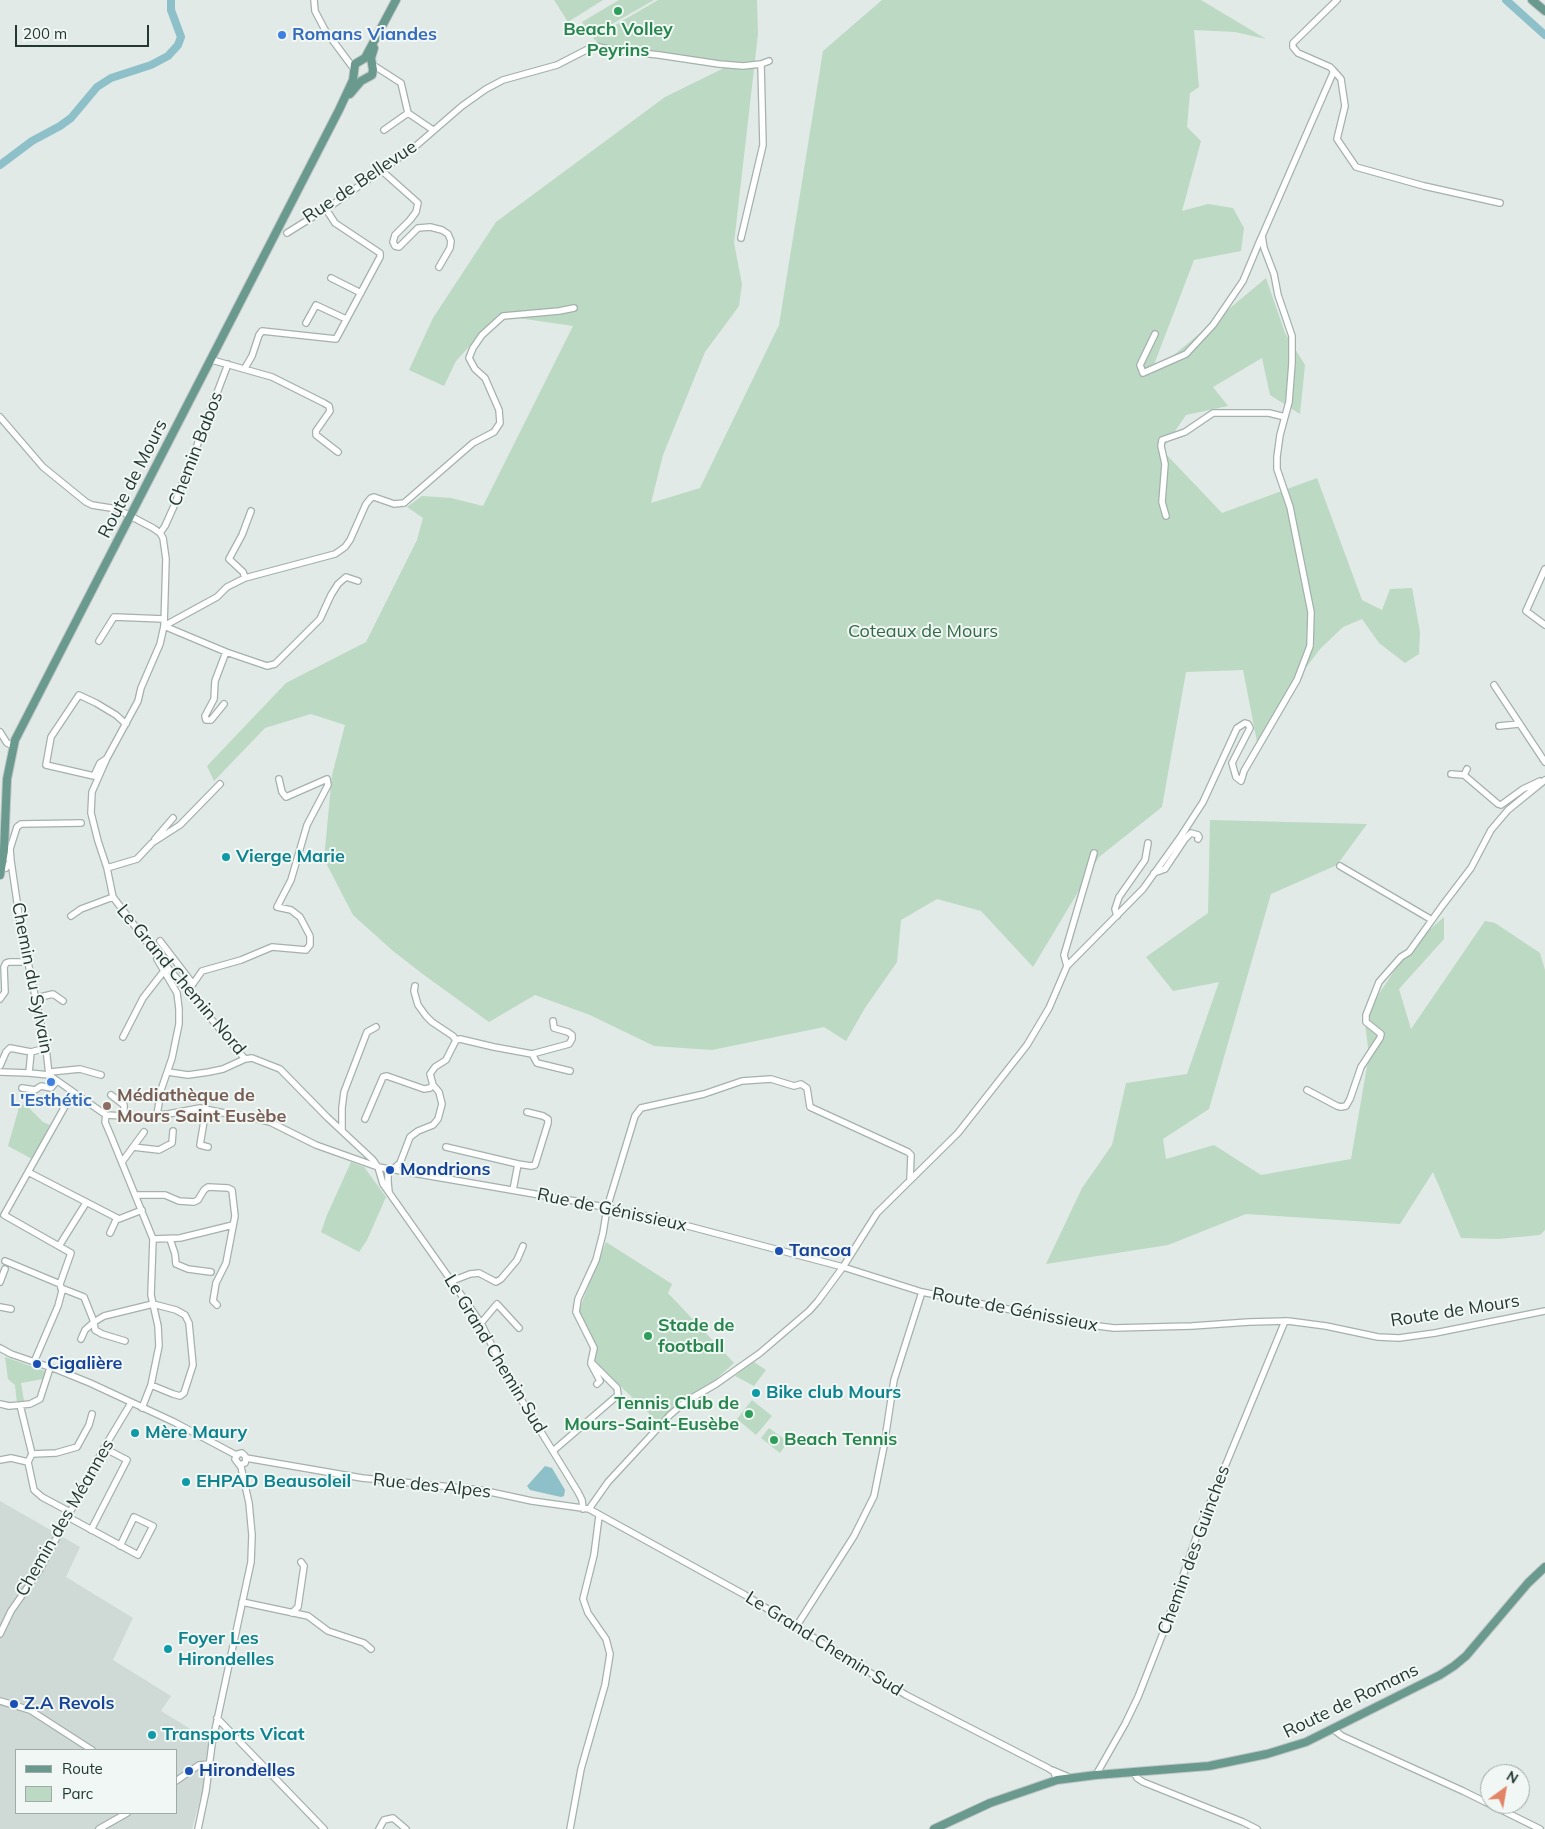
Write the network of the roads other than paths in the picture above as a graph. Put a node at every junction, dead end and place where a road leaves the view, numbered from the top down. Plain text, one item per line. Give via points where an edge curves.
1 (314, 0) edge
2 (396, 0) edge
3 (1338, 0) edge
4 (1532, 0) edge
5 (1545, 11) edge
6 (379, 32) junction
7 (345, 57) junction
8 (360, 61) junction
9 (769, 61) dead end
10 (372, 64) junction
11 (761, 64) junction
12 (1333, 70) junction
13 (354, 72) junction
14 (384, 73) junction
15 (372, 75) junction
16 (363, 79) junction
17 (339, 110) junction
18 (408, 113) junction
19 (384, 130) dead end
20 (433, 130) junction
21 (381, 170) junction
22 (1500, 203) dead end
23 (326, 209) junction
24 (287, 233) dead end
25 (1262, 236) junction
26 (741, 238) dead end
27 (439, 267) dead end
28 (331, 278) dead end
29 (361, 293) junction
30 (574, 308) dead end
31 (346, 320) junction
32 (306, 323) dead end
33 (1155, 334) dead end
34 (212, 360) junction
35 (228, 364) junction
36 (245, 368) junction
37 (1285, 416) junction
38 (0, 417) edge
39 (338, 452) dead end
40 (251, 511) dead end
41 (1166, 516) dead end
42 (132, 517) junction
43 (160, 533) junction
44 (1545, 570) edge
45 (245, 578) junction
46 (358, 581) dead end
47 (164, 619) junction
48 (1545, 625) edge
49 (164, 626) junction
50 (100, 641) dead end
51 (226, 652) junction
52 (1494, 685) dead end
53 (224, 704) dead end
54 (126, 724) junction
55 (1520, 724) junction
56 (1499, 726) dead end
57 (0, 732) edge
58 (13, 746) junction
59 (107, 758) junction
60 (1545, 762) edge
61 (1451, 774) dead end
62 (279, 779) dead end
63 (1545, 780) edge
64 (220, 784) dead end
65 (3, 816) edge
66 (173, 818) dead end
67 (81, 823) dead end
68 (1198, 839) dead end
69 (152, 843) junction
70 (1148, 844) dead end
71 (6, 851) junction
72 (1094, 853) dead end
73 (11, 861) junction
74 (1340, 866) dead end
75 (107, 868) junction
76 (12, 870) junction
77 (2, 871) edge
78 (1154, 873) junction
79 (113, 897) junction
80 (71, 916) dead end
81 (1117, 916) junction
82 (1432, 920) junction
83 (160, 941) dead end
84 (155, 952) junction
85 (28, 962) junction
86 (1067, 966) junction
87 (164, 971) junction
88 (193, 984) junction
89 (415, 986) dead end
90 (188, 991) junction
91 (36, 998) junction
92 (0, 999) edge
93 (63, 1001) dead end
94 (553, 1021) dead end
95 (376, 1027) dead end
96 (123, 1037) dead end
97 (456, 1040) junction
98 (46, 1048) junction
99 (31, 1052) junction
100 (532, 1054) junction
101 (245, 1059) junction
102 (0, 1066) edge
103 (570, 1071) dead end
104 (0, 1072) edge
105 (168, 1072) junction
106 (29, 1073) junction
107 (49, 1074) junction
108 (101, 1075) dead end
109 (57, 1081) junction
110 (433, 1085) junction
111 (22, 1088) dead end
112 (1308, 1090) dead end
113 (73, 1092) junction
114 (111, 1095) dead end
115 (192, 1109) junction
116 (527, 1112) dead end
117 (106, 1115) junction
118 (157, 1115) junction
119 (124, 1117) junction
120 (366, 1119) dead end
121 (173, 1130) dead end
122 (342, 1130) junction
123 (144, 1132) dead end
124 (133, 1147) junction
125 (208, 1147) dead end
126 (446, 1147) dead end
127 (402, 1157) junction
128 (122, 1162) junction
129 (518, 1164) junction
130 (378, 1167) junction
131 (390, 1170) junction
132 (28, 1172) junction
133 (408, 1173) junction
134 (910, 1180) junction
135 (513, 1190) junction
136 (390, 1194) junction
137 (136, 1195) junction
138 (86, 1203) junction
139 (607, 1208) junction
140 (142, 1210) junction
141 (117, 1218) junction
142 (233, 1225) junction
143 (110, 1233) dead end
144 (153, 1239) junction
145 (170, 1239) junction
146 (59, 1246) junction
147 (524, 1246) dead end
148 (5, 1261) dead end
149 (842, 1267) junction
150 (5, 1269) dead end
151 (211, 1272) dead end
152 (452, 1281) junction
153 (0, 1282) edge
154 (60, 1286) junction
155 (922, 1292) junction
156 (153, 1304) junction
157 (217, 1305) dead end
158 (0, 1307) edge
159 (11, 1309) dead end
160 (1545, 1311) edge
161 (1285, 1321) junction
162 (94, 1322) junction
163 (481, 1323) junction
164 (1192, 1326) joint
165 (519, 1328) dead end
166 (81, 1339) dead end
167 (125, 1341) dead end
168 (0, 1348) edge
169 (34, 1362) junction
170 (591, 1362) junction
171 (50, 1368) junction
172 (597, 1384) dead end
173 (151, 1385) junction
174 (131, 1403) junction
175 (0, 1404) edge
176 (20, 1405) junction
177 (142, 1408) junction
178 (92, 1414) dead end
179 (104, 1448) junction
180 (553, 1451) junction
181 (32, 1454) junction
182 (236, 1455) junction
183 (246, 1458) junction
184 (0, 1460) edge
185 (28, 1462) junction
186 (240, 1465) junction
187 (583, 1509) junction
188 (69, 1515) junction
189 (601, 1517) junction
190 (91, 1530) junction
191 (120, 1546) junction
192 (301, 1562) dead end
193 (1545, 1567) edge
194 (242, 1602) junction
195 (292, 1613) junction
196 (0, 1618) edge
197 (5, 1623) junction
198 (796, 1627) junction
199 (0, 1634) edge
200 (371, 1648) dead end
201 (0, 1701) edge
202 (217, 1718) junction
203 (1333, 1729) junction
204 (90, 1749) edge
205 (209, 1764) junction
206 (1048, 1768) junction
207 (1134, 1772) junction
208 (1096, 1775) junction
209 (1072, 1778) junction
210 (178, 1779) edge
211 (1057, 1780) junction
212 (126, 1814) edge
213 (98, 1829) edge
214 (198, 1829) edge
215 (324, 1829) edge
216 (379, 1829) edge
217 (406, 1829) edge
218 (570, 1829) edge
219 (934, 1829) edge
220 (1256, 1829) edge
221 (1540, 1829) edge

1 - 7 street via 319,20
2 - 6 main road, Route de Mours
3 - 12 street via 1293,47 1298,53
4 - 5 main road
6 - 8 main road, Route de Mours
6 - 10 main road, Route de Mours
7 - 8 street
7 - 13 street
8 - 10 main road
8 - 13 main road, Route de Mours
9 - 11 street, Rue de Bellevue
10 - 14 street
10 - 15 main road, Route de Mours
11 - 20 street, Rue de Bellevue via 719,64 594,46 557,65 495,84
11 - 26 street via 763,145
12 - 22 street via 1341,79 1345,106 1337,139 1356,167
12 - 25 street
13 - 16 main road
13 - 17 main road, Route de Mours
14 - 15 street
14 - 18 street via 402,85
15 - 16 main road, Route de Mours
16 - 17 main road, Route de Mours
17 - 34 main road, Route de Mours
18 - 19 street
18 - 20 street
20 - 21 street, Rue de Bellevue
21 - 23 street, Rue de Bellevue
21 - 27 street via 418,204 416,212 395,235 395,246 399,247 418,228 442,230 451,241
23 - 24 street, Rue de Bellevue
23 - 29 street via 336,223 380,253
25 - 33 street via 1243,281 1213,325 1186,354 1144,373 1140,365
25 - 37 street via 1292,336 1290,395
28 - 29 street
29 - 31 street
30 - 45 street via 504,316 476,342 469,358 484,378 499,410 500,423 494,432 473,443 404,503 371,498 350,540 335,554
31 - 32 street via 316,305
31 - 36 street via 336,338 262,331
34 - 35 street
34 - 42 main road, Route de Mours
35 - 36 street
35 - 43 street, Chemin Babos via 174,506
36 - 39 street via 283,382 328,406 330,410 316,435
37 - 41 street via 1213,412 1185,432 1162,440 1165,464 1162,502
37 - 78 street via 1277,469 1290,507 1310,606 1310,646 1297,680 1242,780 1236,777 1232,763 1250,728 1245,723 1236,728 1203,802
38 - 42 street via 43,467 86,502 117,509
40 - 45 street via 230,559
42 - 43 street
42 - 58 main road, Route de Mours
43 - 47 street, Le Grand Chemin Nord via 166,559
44 - 48 street via 1526,611
45 - 49 street
46 - 51 street via 346,577 338,584 320,619 275,664 268,666
47 - 49 street, Le Grand Chemin Nord
47 - 50 street via 114,617
49 - 51 street
49 - 54 street, Le Grand Chemin Nord via 138,701
51 - 53 street via 206,720 211,720
52 - 55 street
54 - 59 street, Le Grand Chemin Nord
54 - 59 street via 116,715 78,695 51,737 46,765 94,776 100,763
55 - 56 street
55 - 60 street
57 - 58 street
58 - 65 main road, Route de Mours
59 - 75 street, Le Grand Chemin Nord via 92,792 91,813
61 - 63 street via 1466,772 1501,805 1523,789
62 - 88 street via 286,797 327,779 328,785 307,825 291,880 277,907 291,910 300,917 310,936 310,945 306,950 272,947 202,971
63 - 82 street via 1508,810 1491,830 1471,868
64 - 69 street via 180,825
65 - 71 main road, Route de Mours
66 - 69 street
67 - 71 street via 21,824
68 - 78 street via 1198,835 1191,833 1165,869
69 - 75 street via 137,859
70 - 81 street via 1145,860 1119,897 1115,908
71 - 73 street
71 - 77 main road, Route de Mours
72 - 86 street via 1064,955
73 - 76 street, Chemin du Sylvain
73 - 77 street
74 - 82 street
75 - 79 street, Le Grand Chemin Nord
76 - 77 street
76 - 85 street, Chemin du Sylvain
78 - 81 street
79 - 80 street
79 - 84 street, Le Grand Chemin Nord
81 - 86 street
82 - 112 street via 1409,952 1400,957 1379,982 1366,1022 1381,1034 1380,1038 1361,1067 1346,1106 1337,1106
83 - 88 street
84 - 87 street
84 - 90 street, Le Grand Chemin Nord
85 - 91 street, Chemin du Sylvain
85 - 92 street via 6,963 5,992
86 - 134 street via 1049,1008 1027,1045 958,1133
87 - 96 street via 143,998
87 - 105 street via 177,993 179,1009 179,1024
88 - 90 street
89 - 97 street via 418,1005 426,1016
90 - 101 street, Le Grand Chemin Nord
91 - 93 street via 53,994
91 - 98 street, Chemin du Sylvain
94 - 100 street via 554,1028 572,1035 569,1044
95 - 122 street via 367,1032 344,1092
97 - 100 street
97 - 110 street via 446,1060 432,1071
98 - 99 street
98 - 107 street, Chemin du Sylvain
99 - 102 street via 10,1048
99 - 106 street
100 - 103 street via 537,1063
101 - 105 street via 222,1069 188,1076
101 - 122 street, Le Grand Chemin Nord via 252,1058 280,1069
104 - 106 street
105 - 118 street
106 - 107 street
107 - 108 street via 80,1069
107 - 109 street
109 - 111 street via 51,1088
109 - 113 street
110 - 120 street via 424,1089 383,1077
110 - 127 street via 441,1098 440,1113 434,1125 418,1130 410,1137
113 - 117 street
113 - 132 street
114 - 119 street via 124,1105
115 - 118 street, Rue de Génissieux
115 - 125 street via 205,1114 200,1145
115 - 130 street, Rue de Génissieux via 270,1122 316,1145
116 - 129 street via 544,1116 548,1123 535,1165
117 - 119 street, Rue de Génissieux
117 - 128 street
118 - 119 street, Rue de Génissieux
121 - 124 street via 172,1143 159,1150
122 - 130 street, Le Grand Chemin Nord
123 - 124 street
124 - 128 street
126 - 129 street
127 - 131 street via 400,1163
127 - 133 street
128 - 137 street
129 - 135 street
130 - 131 street, Rue de Génissieux
130 - 136 street, Le Grand Chemin Sud via 382,1184
131 - 133 street, Rue de Génissieux
131 - 136 street
132 - 138 street
132 - 146 street via 4,1215
133 - 135 street, Rue de Génissieux
134 - 139 street via 911,1155 908,1152 810,1107 804,1085 794,1086 771,1079 742,1081 704,1094 641,1108 635,1116
134 - 149 street via 877,1213
135 - 139 street, Rue de Génissieux
136 - 152 street, Le Grand Chemin Sud
137 - 140 street
137 - 142 street via 165,1195 178,1201 194,1202 208,1187 228,1188 233,1192
138 - 141 street
138 - 146 street
139 - 149 street, Rue de Génissieux
139 - 170 street via 596,1260 578,1299 576,1312 594,1348
140 - 141 street
140 - 144 street
141 - 143 street
142 - 145 street
142 - 157 street via 225,1267 216,1283 213,1301
144 - 145 street
144 - 156 street via 150,1278
145 - 151 street via 176,1264
146 - 154 street via 71,1253
147 - 152 street via 518,1260 496,1282 479,1273
148 - 154 street
149 - 155 street, Route de Génissieux
149 - 187 street via 818,1301 788,1329 760,1353 685,1402 670,1416
150 - 153 street
152 - 163 street, Le Grand Chemin Sud
154 - 162 street via 84,1297
154 - 169 street via 58,1306
155 - 164 street, Route de Génissieux via 1094,1326
155 - 198 street via 894,1380 874,1496 854,1536
156 - 162 street via 104,1316
156 - 173 street via 159,1346
156 - 173 street via 176,1310 188,1319 193,1365 184,1393 180,1396
158 - 159 street
160 - 161 street, Route de Mours via 1399,1338
161 - 164 street, Route de Mours
161 - 208 street, Chemin des Guinches via 1198,1532 1166,1628 1138,1698
162 - 166 street
162 - 167 street via 95,1330
163 - 165 street via 497,1304
163 - 180 street, Le Grand Chemin Sud via 506,1375
168 - 169 street
169 - 171 street
170 - 172 street via 600,1380
170 - 180 street via 617,1388 618,1395
171 - 174 street
171 - 176 street via 40,1399
173 - 177 street
174 - 177 street
174 - 179 street, Chemin des Méannes
175 - 176 street
176 - 181 street
177 - 182 street
178 - 181 street via 77,1447 56,1453
179 - 188 street, Chemin des Méannes
179 - 190 street via 127,1460
180 - 187 street, Le Grand Chemin Sud via 578,1492
181 - 185 street
182 - 183 street via 242,1453
182 - 186 street via 235,1461
183 - 186 street
183 - 187 street, Rue des Alpes via 362,1478 481,1490
184 - 185 street via 11,1458
185 - 188 street via 37,1494
186 - 194 street via 252,1535
187 - 189 street, Le Grand Chemin Sud
188 - 190 street
188 - 197 street, Chemin des Méannes
189 - 198 street, Le Grand Chemin Sud via 745,1595
189 - 218 street via 583,1599 606,1639 610,1654 605,1685 581,1769
190 - 191 street
191 - 191 street via 138,1556 154,1526 134,1517
192 - 195 street via 304,1566 298,1607
193 - 203 main road, Route de Romans via 1454,1666
194 - 195 street
194 - 202 street
195 - 200 street via 308,1616 328,1631
196 - 197 street
197 - 199 street, Chemin des Méannes
198 - 206 street, Le Grand Chemin Sud via 906,1695
201 - 204 street via 30,1710
202 - 205 street
202 - 215 street
203 - 207 main road, Route de Romans via 1286,1749 1238,1761
203 - 221 street
205 - 210 street via 199,1765
205 - 214 street
206 - 209 street
206 - 211 street, Le Grand Chemin Sud
207 - 208 main road, Route de Romans
207 - 220 street via 1143,1782
208 - 209 main road, Route de Romans
209 - 211 main road, Route de Romans
211 - 219 main road, Route de Romans via 990,1803
212 - 213 street
216 - 217 street via 384,1820 393,1818

